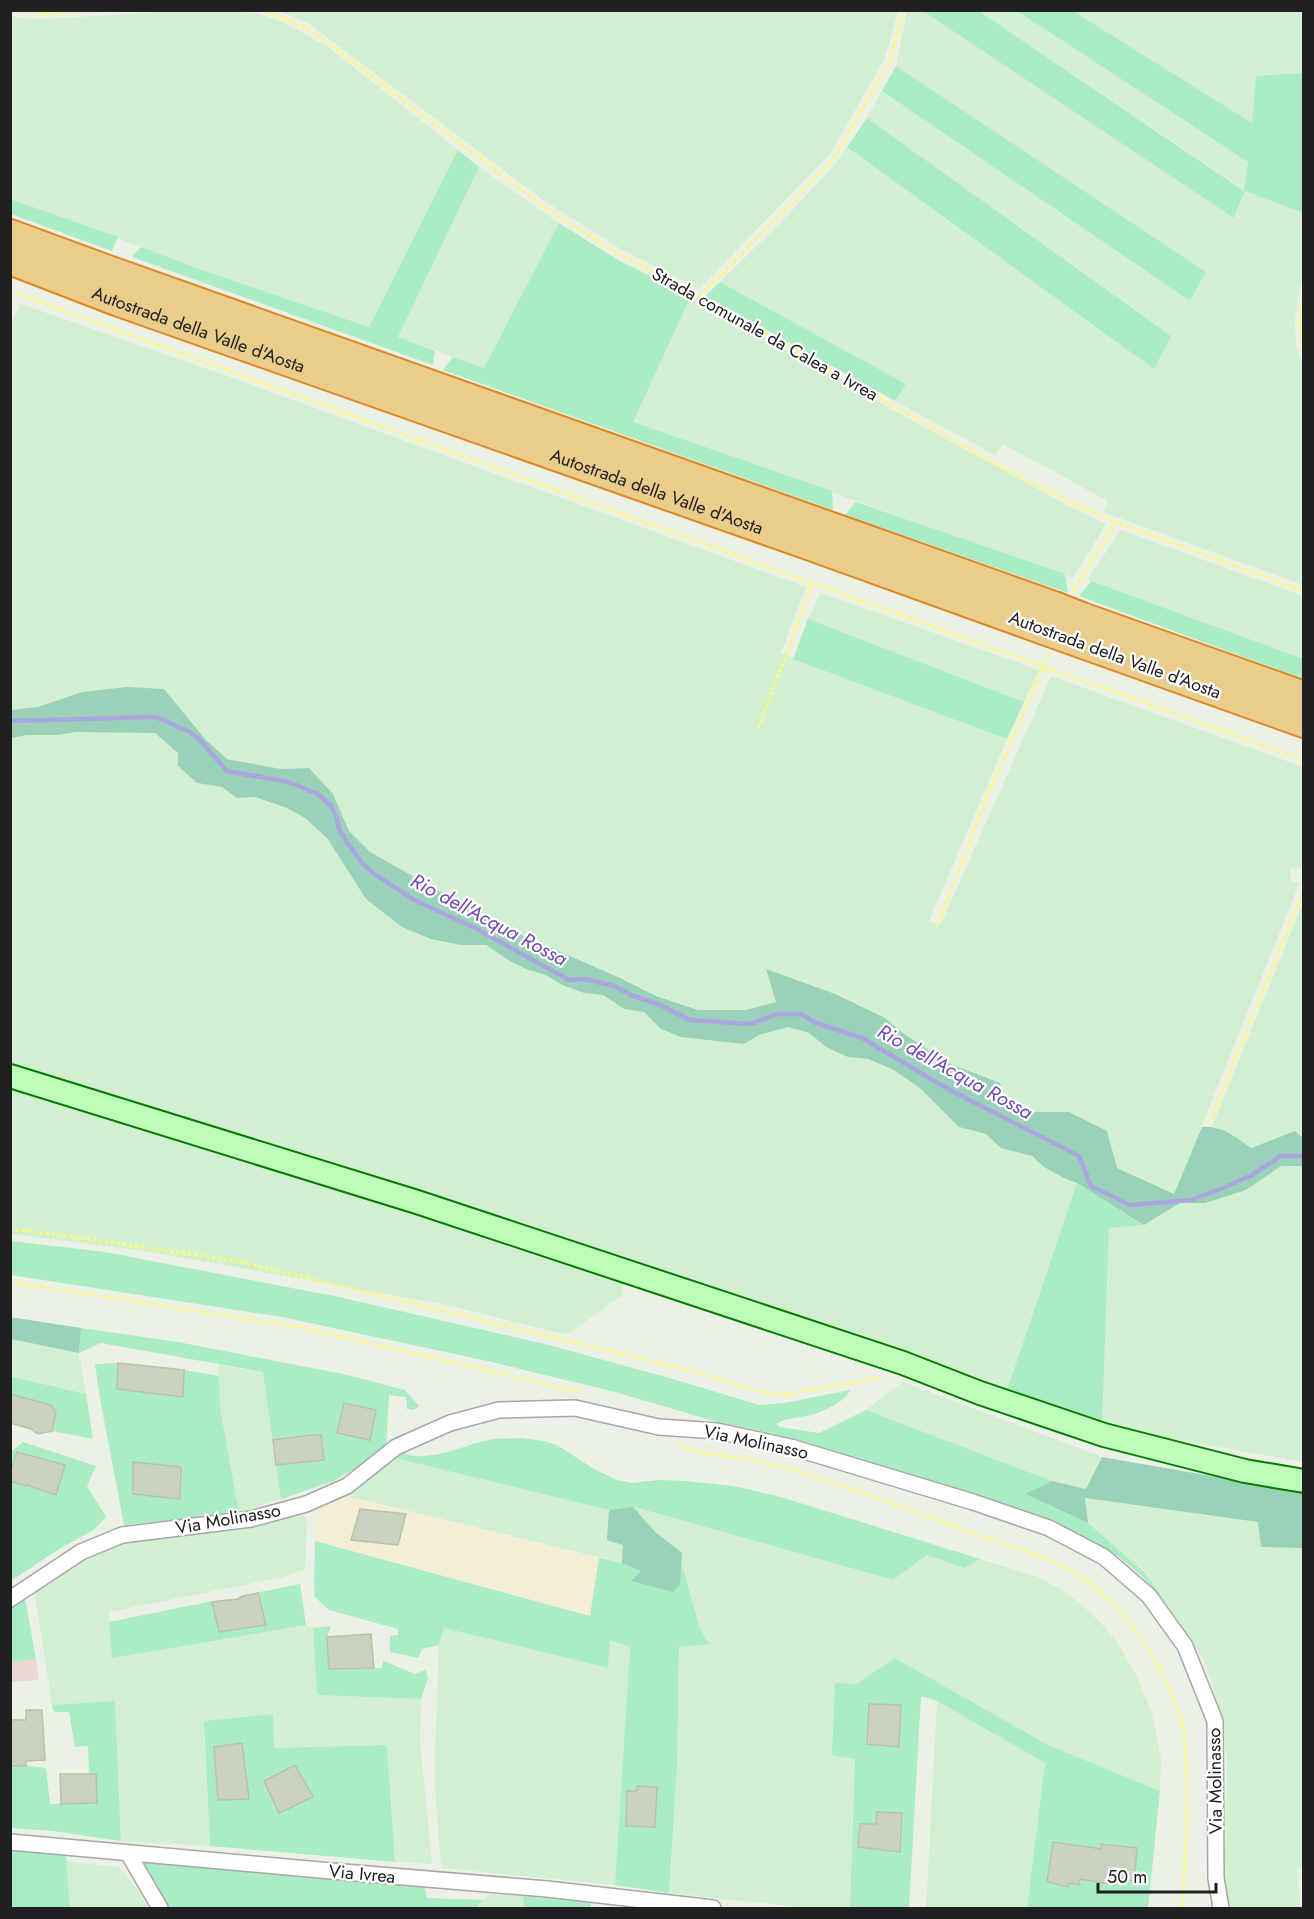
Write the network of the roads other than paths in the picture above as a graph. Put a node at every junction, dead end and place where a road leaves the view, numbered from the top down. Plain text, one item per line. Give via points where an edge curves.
1 (10, 234) edge
2 (10, 260) edge
3 (113, 285) junction
4 (1076, 628) junction
5 (1304, 696) edge
6 (1304, 723) edge
7 (10, 1076) edge
8 (1304, 1481) edge
9 (10, 1599) edge
10 (10, 1842) edge
11 (128, 1853) junction
12 (159, 1908) edge
13 (712, 1908) edge
14 (1221, 1908) edge

1 - 3 highway, Autostrada della Valle d'Aosta
2 - 3 highway, Autostrada della Valle d'Aosta
3 - 4 highway, Autostrada della Valle d'Aosta, bridge
4 - 5 highway, Autostrada della Valle d'Aosta
4 - 6 highway, Autostrada della Valle d'Aosta
7 - 8 main road via 428,1206 903,1363 1104,1436 1245,1471
9 - 14 street, Via Molinasso via 81,1552 122,1535 251,1519 306,1504 347,1486 396,1447 450,1423 500,1410 575,1408 659,1428 717,1431 791,1447 1049,1528 1104,1557 1149,1596 1185,1646 1215,1721 1216,1878
10 - 11 street, Via Ivrea
11 - 12 street
11 - 13 street, Via Ivrea via 547,1888

